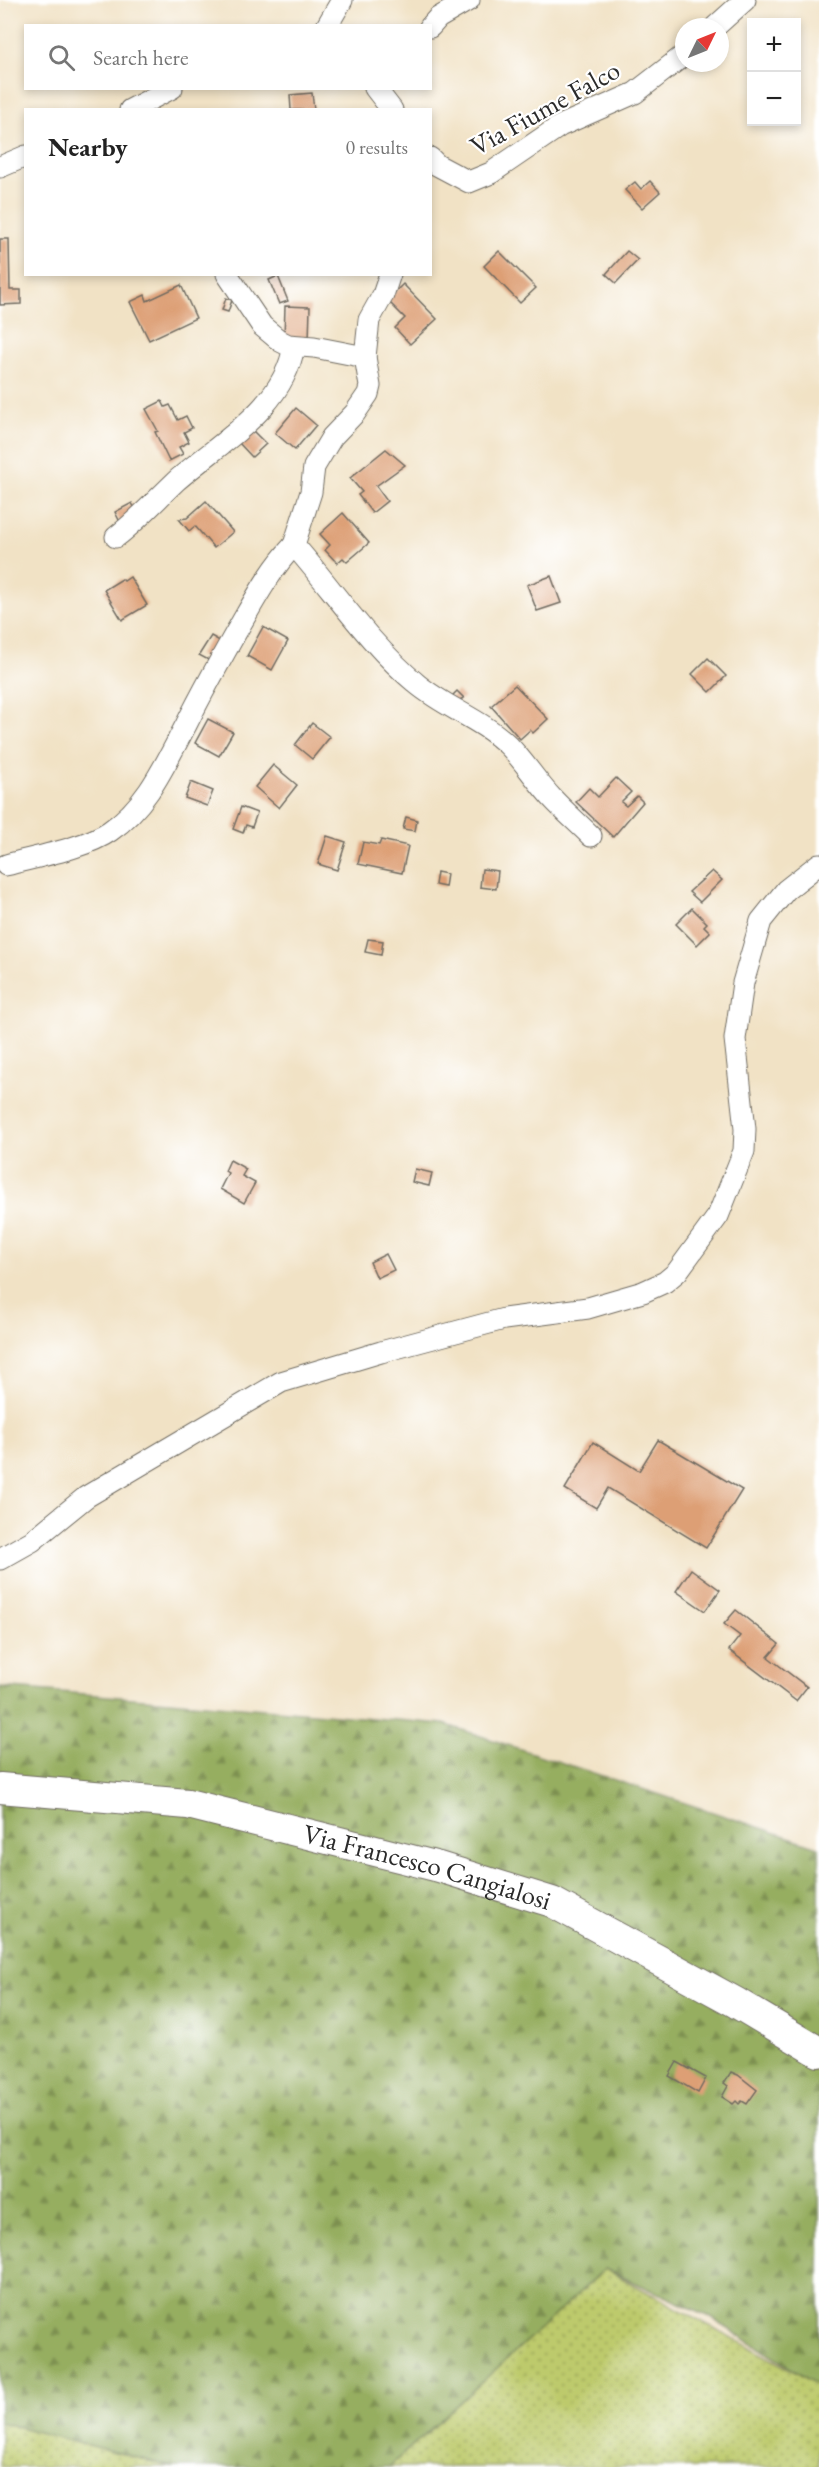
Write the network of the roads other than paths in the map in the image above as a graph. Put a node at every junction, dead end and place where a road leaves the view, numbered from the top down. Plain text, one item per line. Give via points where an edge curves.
1 (342, 0) edge
2 (469, 0) edge
3 (745, 0) edge
4 (725, 18) edge
5 (328, 24) edge
6 (432, 25) edge
7 (675, 62) edge
8 (168, 90) edge
9 (378, 90) edge
10 (134, 108) edge
11 (391, 108) edge
12 (24, 157) edge
13 (433, 166) edge
14 (0, 167) edge
15 (228, 276) edge
16 (389, 276) edge
17 (294, 346) junction
18 (365, 357) junction
19 (116, 537) dead end
20 (294, 544) junction
21 (591, 836) dead end
22 (819, 864) edge
23 (6, 866) dead end
24 (0, 1559) edge
25 (0, 1788) edge
26 (819, 2052) edge

1 - 5 street
2 - 6 street
3 - 4 street
7 - 13 street, Via Fiume Falco via 635,93 560,126 491,173 469,182
8 - 10 street
9 - 11 street
12 - 14 street
15 - 17 street via 262,326 280,341
16 - 18 street via 384,295 369,320
17 - 18 street
17 - 19 street via 287,372 261,409
18 - 20 street via 368,393 332,437 314,467 312,492
20 - 21 street via 392,662 419,686 482,723 508,745 551,797
20 - 23 street via 251,606 142,803 108,833
22 - 24 street via 786,890 761,921 743,983 735,1039 744,1151 718,1216 677,1272 643,1292 588,1308 504,1319 280,1382 86,1497 32,1541
25 - 26 street, Via Francesco Cangialosi via 188,1804 439,1867 552,1902

